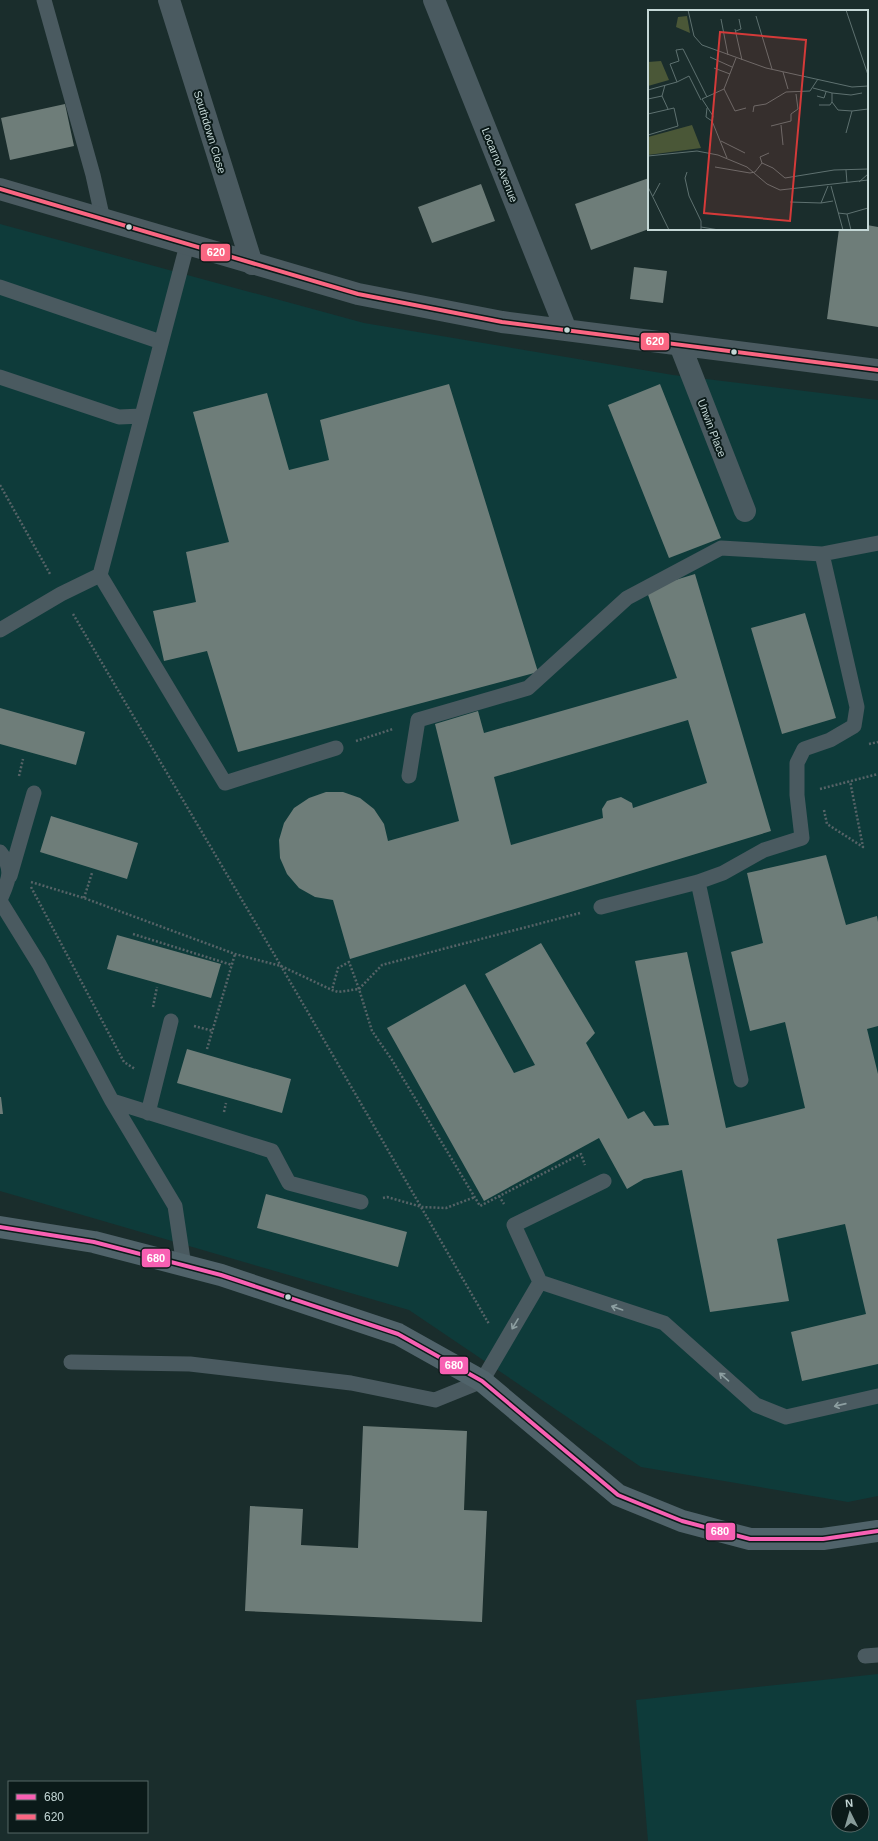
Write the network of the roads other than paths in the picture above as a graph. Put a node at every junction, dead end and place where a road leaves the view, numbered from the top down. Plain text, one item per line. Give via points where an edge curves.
1 (44, 0) edge
2 (169, 0) edge
3 (434, 0) edge
4 (0, 189) edge
5 (103, 220) junction
6 (187, 245) junction
7 (252, 264) junction
8 (0, 287) edge
9 (566, 330) junction
10 (161, 342) junction
11 (680, 345) junction
12 (878, 370) edge
13 (0, 377) edge
14 (142, 416) junction
15 (745, 511) dead end
16 (878, 543) edge
17 (822, 554) junction
18 (100, 575) junction
19 (0, 630) edge
20 (336, 748) road end
21 (409, 776) dead end
22 (34, 793) dead end
23 (0, 852) edge
24 (10, 876) junction
25 (698, 882) junction
26 (0, 900) edge
27 (601, 907) dead end
28 (171, 1021) dead end
29 (741, 1080) dead end
30 (112, 1101) junction
31 (148, 1113) junction
32 (598, 1183) road end
33 (361, 1202) road end
34 (0, 1227) edge
35 (184, 1266) junction
36 (540, 1282) junction
37 (71, 1362) dead end
38 (482, 1381) junction
39 (878, 1396) edge
40 (878, 1532) edge

1 - 5 lane
2 - 7 street, Southdown Close
3 - 9 street, Locarno Avenue
4 - 5 street
5 - 6 street
6 - 7 street
6 - 10 lane
7 - 9 street via 358,294 502,322
8 - 10 lane
9 - 11 street
10 - 14 lane
11 - 12 street
11 - 15 street, Unwin Place
13 - 14 lane via 119,417
14 - 18 lane
16 - 17 lane
17 - 21 lane via 721,548 628,598 528,688 418,720
17 - 25 lane via 858,708 854,726 830,740 804,750 797,763 797,795 802,838 764,850 723,873
18 - 19 lane via 61,594
18 - 20 lane via 225,783
22 - 24 lane
23 - 24 lane
24 - 26 lane
25 - 27 lane
25 - 29 lane
26 - 30 lane via 39,964
28 - 31 lane
30 - 31 lane
30 - 35 lane via 175,1206
31 - 33 lane via 272,1152 289,1183
32 - 36 lane via 514,1225
34 - 35 street via 94,1242
35 - 38 street via 221,1275 398,1334
36 -> 38 lane
39 -> 36 lane via 786,1417 756,1405 664,1323
37 - 38 lane via 190,1364 350,1383 435,1400
38 - 40 street via 618,1495 682,1521 750,1539 823,1539

